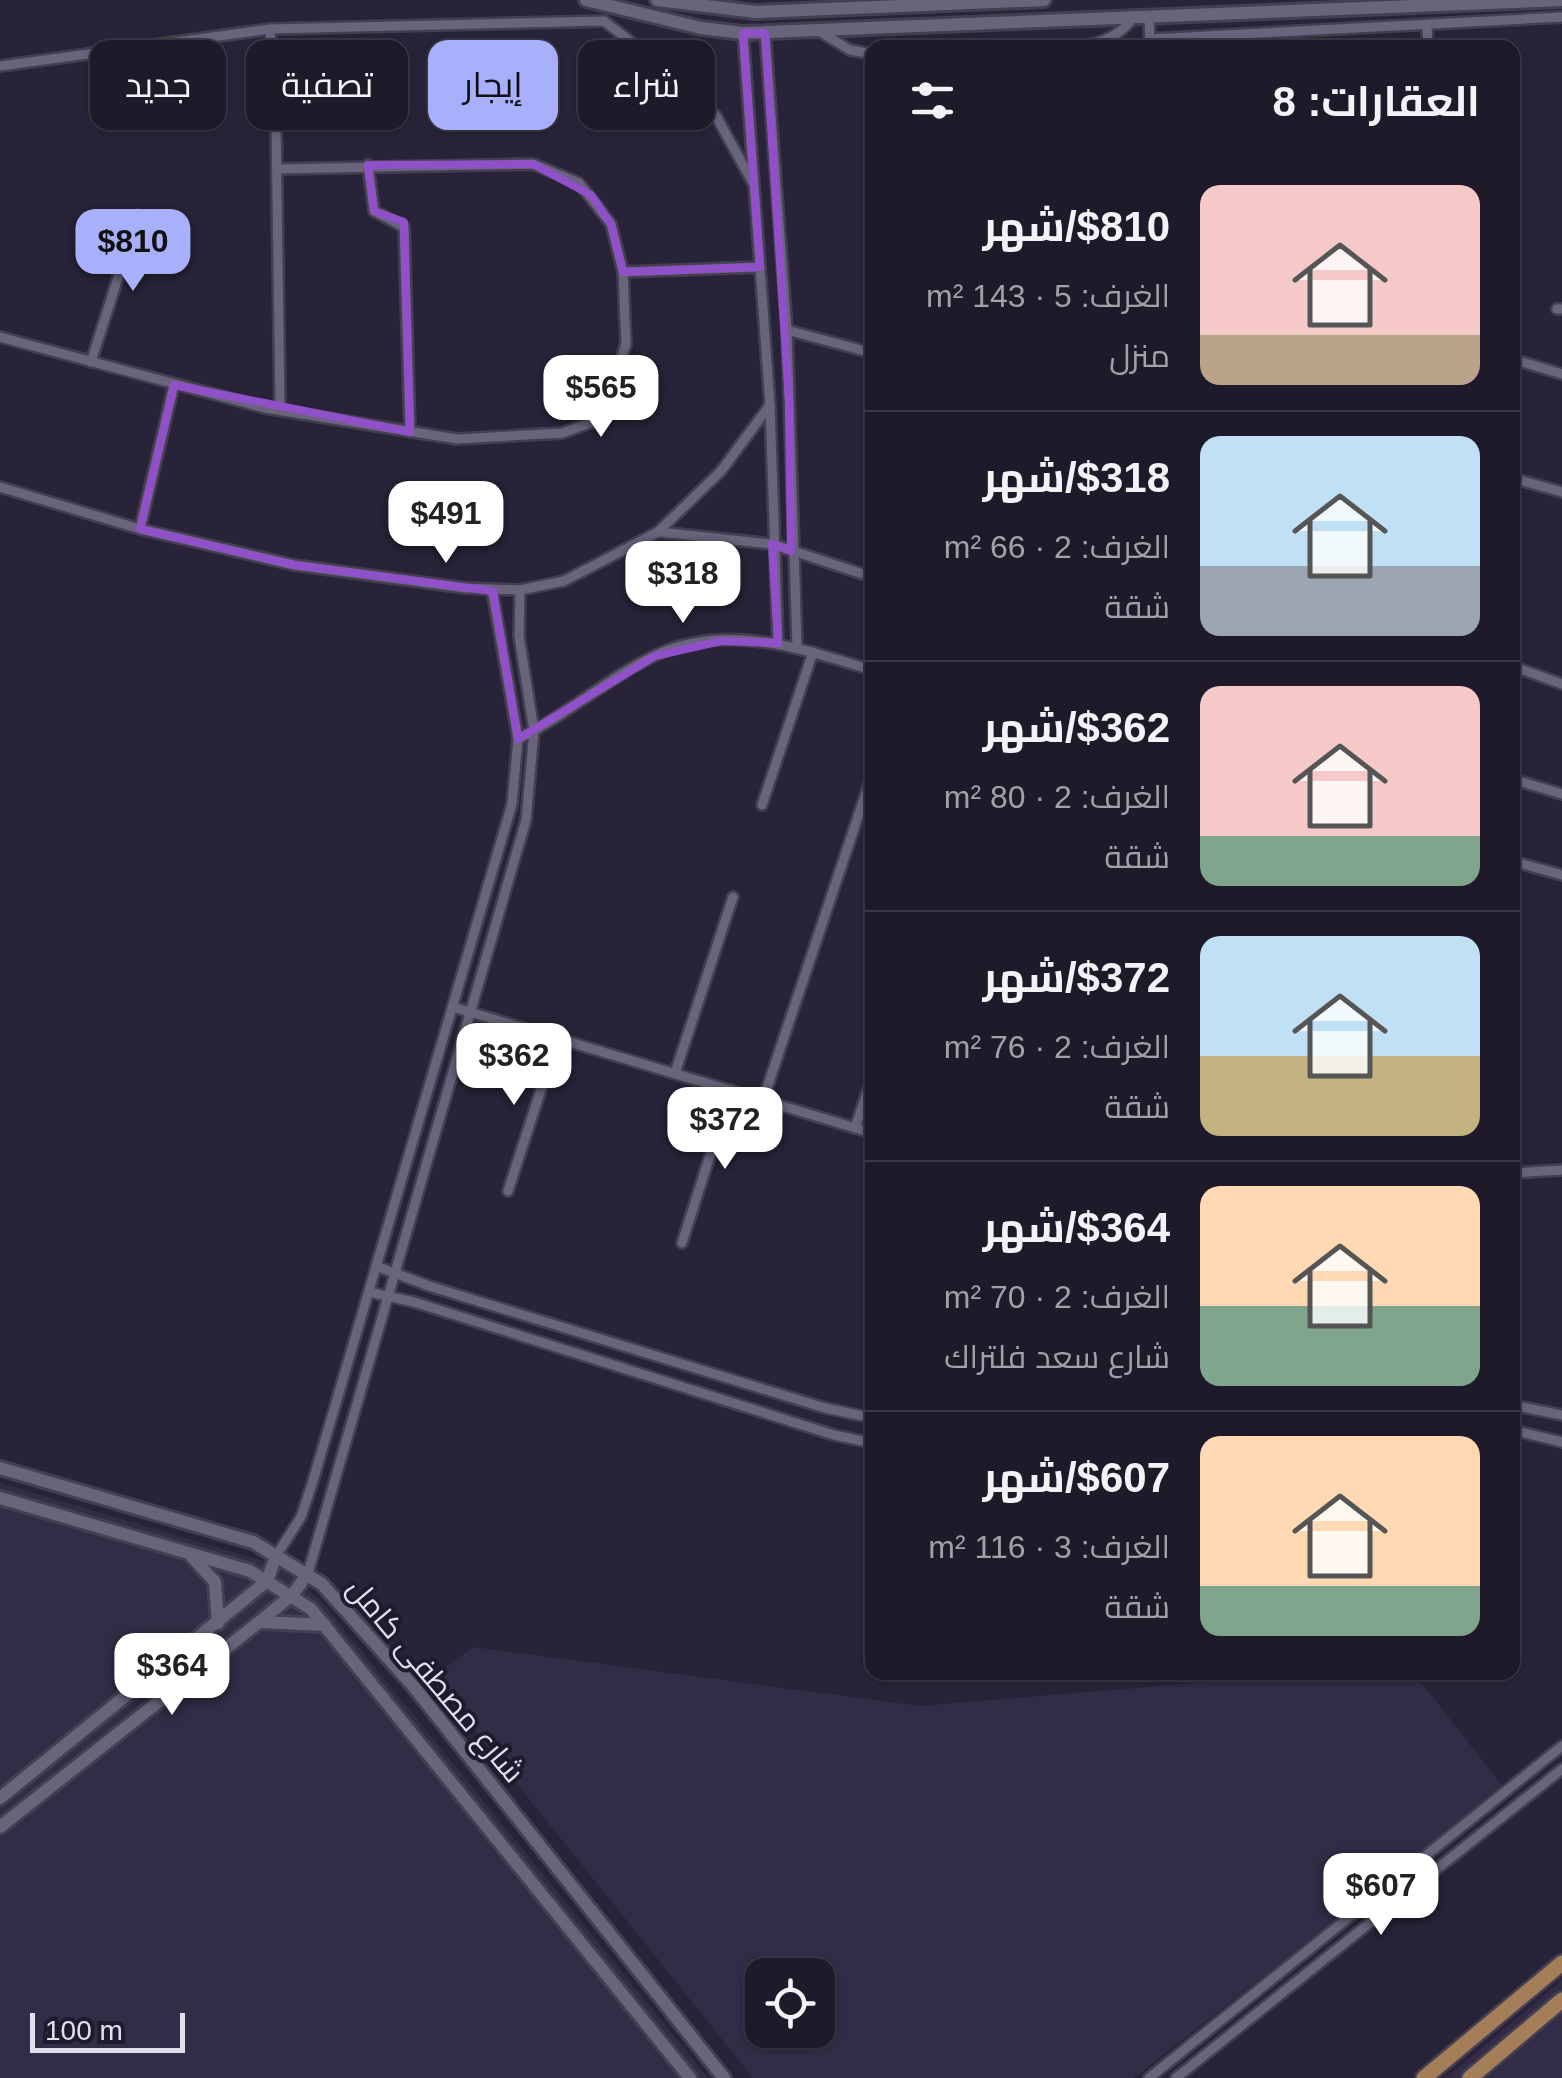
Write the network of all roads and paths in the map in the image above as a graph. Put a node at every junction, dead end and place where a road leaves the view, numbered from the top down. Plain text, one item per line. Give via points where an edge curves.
1 (586, 0) edge
2 (657, 0) edge
3 (1044, 0) edge
4 (1562, 0) edge
5 (610, 6) junction
6 (738, 11) junction
7 (1149, 16) junction
8 (1133, 17) junction
9 (1562, 17) edge
10 (604, 21) junction
11 (1427, 25) junction
12 (270, 30) junction
13 (740, 33) junction
14 (766, 33) junction
15 (822, 33) junction
16 (1105, 40) edge
17 (1150, 40) edge
18 (1196, 40) edge
19 (1428, 40) edge
20 (865, 53) edge
21 (0, 66) edge
22 (368, 165) junction
23 (277, 169) junction
24 (753, 184) junction
25 (138, 215) dead end
26 (760, 267) junction
27 (623, 272) junction
28 (787, 330) junction
29 (0, 336) edge
30 (865, 351) edge
31 (1520, 361) edge
32 (90, 362) junction
33 (1562, 374) edge
34 (174, 385) junction
35 (770, 405) junction
36 (280, 410) junction
37 (410, 432) junction
38 (1520, 480) edge
39 (0, 487) edge
40 (1562, 492) edge
41 (140, 528) junction
42 (658, 532) junction
43 (772, 544) junction
44 (791, 551) junction
45 (865, 574) edge
46 (492, 590) junction
47 (520, 590) junction
48 (778, 643) junction
49 (798, 646) junction
50 (812, 652) junction
51 (865, 668) edge
52 (1520, 669) edge
53 (1562, 684) edge
54 (534, 731) junction
55 (518, 739) junction
56 (1520, 781) edge
57 (1562, 794) edge
58 (865, 796) edge
59 (762, 805) dead end
60 (1520, 862) edge
61 (1562, 875) edge
62 (733, 897) dead end
63 (452, 1007) junction
64 (472, 1013) junction
65 (558, 1037) junction
66 (674, 1073) junction
67 (730, 1090) junction
68 (865, 1099) edge
69 (763, 1100) junction
70 (855, 1128) junction
71 (865, 1131) edge
72 (1562, 1170) edge
73 (1520, 1173) edge
74 (508, 1192) dead end
75 (682, 1242) dead end
76 (376, 1266) junction
77 (395, 1271) junction
78 (369, 1292) junction
79 (385, 1297) junction
80 (1520, 1406) edge
81 (1562, 1415) edge
82 (865, 1417) edge
83 (1520, 1432) edge
84 (865, 1442) edge
85 (1562, 1442) edge
86 (0, 1468) edge
87 (313, 1481) junction
88 (332, 1486) junction
89 (0, 1498) edge
90 (186, 1553) junction
91 (276, 1556) junction
92 (308, 1574) junction
93 (267, 1581) junction
94 (292, 1594) junction
95 (218, 1623) junction
96 (258, 1623) junction
97 (325, 1625) junction
98 (162, 1669) junction
99 (137, 1688) junction
100 (176, 1688) junction
101 (152, 1707) junction
102 (1562, 1746) edge
103 (1562, 1769) edge
104 (0, 1798) edge
105 (0, 1827) edge
106 (1562, 1963) edge
107 (1562, 2000) edge
108 (690, 2078) edge
109 (724, 2078) edge
110 (1149, 2078) edge
111 (1176, 2078) edge
112 (1424, 2078) edge
113 (1470, 2078) edge

1 - 5 street
2 - 6 street
3 - 6 street
4 - 7 street
5 - 10 street
5 - 13 street
6 - 13 street
7 - 8 street
7 - 17 street
8 - 15 street
8 - 16 street
9 - 11 street
10 - 12 street
10 - 24 street via 696,92
11 - 18 street
11 - 19 street
12 - 21 street
12 - 23 street
13 - 14 street
13 - 24 street
14 - 15 street
14 - 28 street
15 - 20 street
22 - 23 street
22 - 27 street via 550,167 592,194 610,224
22 - 37 street via 374,212 404,227
23 - 36 street
24 - 26 street
25 - 32 street
26 - 27 street
26 - 35 street
27 - 37 street via 626,344 616,386 593,422 562,434 478,441
28 - 30 street
28 - 44 street
29 - 32 street
31 - 33 street
32 - 34 street
34 - 36 street
34 - 41 street
35 - 42 street via 721,471
35 - 43 street
36 - 37 street
38 - 40 street
39 - 41 street
41 - 46 street via 294,565
42 - 43 street
42 - 47 street via 564,581
43 - 44 street
43 - 48 street
44 - 45 street
44 - 49 street
46 - 47 street
46 - 55 street
47 - 54 street via 518,624
48 - 49 street
48 - 54 street via 720,640 655,656
49 - 50 street
50 - 51 street
50 - 59 street
52 - 53 street
54 - 55 street
54 - 64 street via 528,810
55 - 63 street via 512,804
56 - 57 street
58 - 69 street
60 - 61 street
62 - 66 street
63 - 64 street
63 - 76 street
64 - 65 street
64 - 77 street
65 - 66 street
65 - 74 street
66 - 67 street
67 - 69 street
67 - 75 street
68 - 70 street
69 - 70 street
70 - 71 street
72 - 73 street
76 - 77 street
76 - 78 street
77 - 79 street
77 - 82 street
78 - 79 street
78 - 87 street
79 - 84 street
79 - 88 street
80 - 81 street
83 - 85 street
86 - 91 street, شارع مصطفى كامل via 253,1542
87 - 88 street
87 - 91 street via 301,1517
88 - 92 street
89 - 90 street, شارع مصطفى كامل
90 - 93 street, شارع مصطفى كامل
90 - 95 street via 215,1582
91 - 92 street, شارع مصطفى كامل
91 - 93 street
92 - 94 street
92 - 109 street, شارع مصطفى كامل via 414,1687
93 - 94 street, شارع مصطفى كامل
93 - 95 street
94 - 96 street
94 - 97 street, شارع مصطفى كامل
95 - 98 street
96 - 97 street
96 - 100 street
97 - 108 street, شارع مصطفى كامل
98 - 99 street
98 - 100 street
99 - 101 street
99 - 104 street
100 - 101 street
101 - 105 street
102 - 110 street
103 - 111 street
106 - 112 main road
107 - 113 main road

